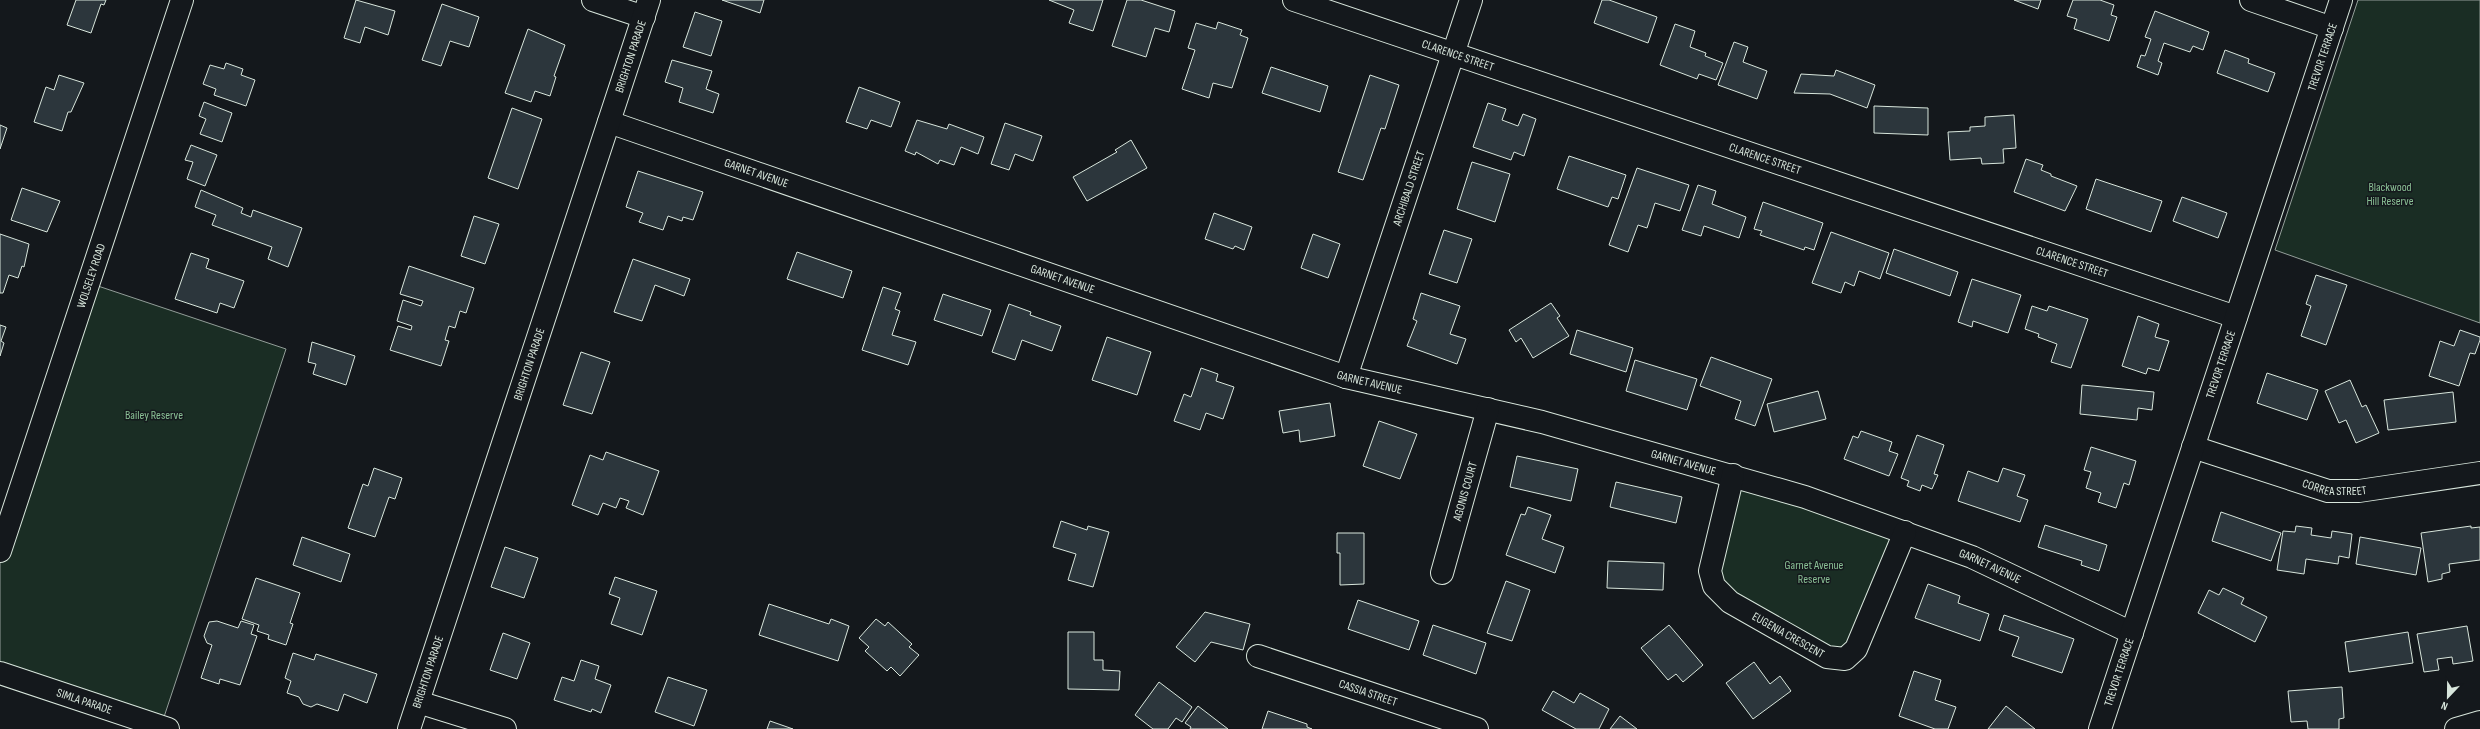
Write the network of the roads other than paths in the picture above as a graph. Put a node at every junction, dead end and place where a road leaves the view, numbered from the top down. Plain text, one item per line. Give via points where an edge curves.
1 (182, 0) edge
2 (593, 0) edge
3 (1294, 0) edge
4 (1471, 0) edge
5 (2251, 0) edge
6 (2341, 0) edge
7 (646, 9) edge
8 (2332, 28) junction
9 (1453, 54) junction
10 (609, 122) junction
11 (2236, 317) junction
12 (1346, 377) junction
13 (1488, 409) junction
14 (2193, 447) junction
15 (2480, 474) edge
16 (1733, 475) junction
17 (1905, 532) junction
18 (0, 551) edge
19 (1442, 572) dead end
20 (2132, 632) junction
21 (1258, 656) dead end
22 (0, 674) edge
23 (418, 702) junction
24 (2480, 722) edge
25 (168, 729) edge
26 (409, 729) edge
27 (505, 729) edge
28 (1477, 729) edge
29 (2100, 729) edge
30 (2456, 729) edge

1 - 18 street, WOLSELEY ROAD
2 - 7 street
3 - 9 street, CLARENCE STREET
4 - 9 street, ARCHIBALD STREET
5 - 8 street
6 - 8 street, TREVOR TERRACE
7 - 10 street, BRIGHTON PARADE
8 - 11 street, TREVOR TERRACE
9 - 11 street, CLARENCE STREET
9 - 12 street, ARCHIBALD STREET
10 - 12 street, GARNET AVENUE
10 - 23 street, BRIGHTON PARADE
11 - 14 street, TREVOR TERRACE
12 - 13 street, GARNET AVENUE
13 - 16 street, GARNET AVENUE
13 - 19 street, AGONIS COURT
14 - 15 street, CORREA STREET via 2328,491 2359,491
14 - 20 street, TREVOR TERRACE
16 - 17 street, GARNET AVENUE
16 - 17 street, EUGENIA CRESCENT via 1710,571 1714,586 1730,602 1827,657 1846,659 1856,649
17 - 20 street, GARNET AVENUE via 1972,557
20 - 29 street, TREVOR TERRACE
21 - 28 street, CASSIA STREET
22 - 25 street, SIMLA PARADE
23 - 26 street, BRIGHTON PARADE
23 - 27 street
24 - 30 street

